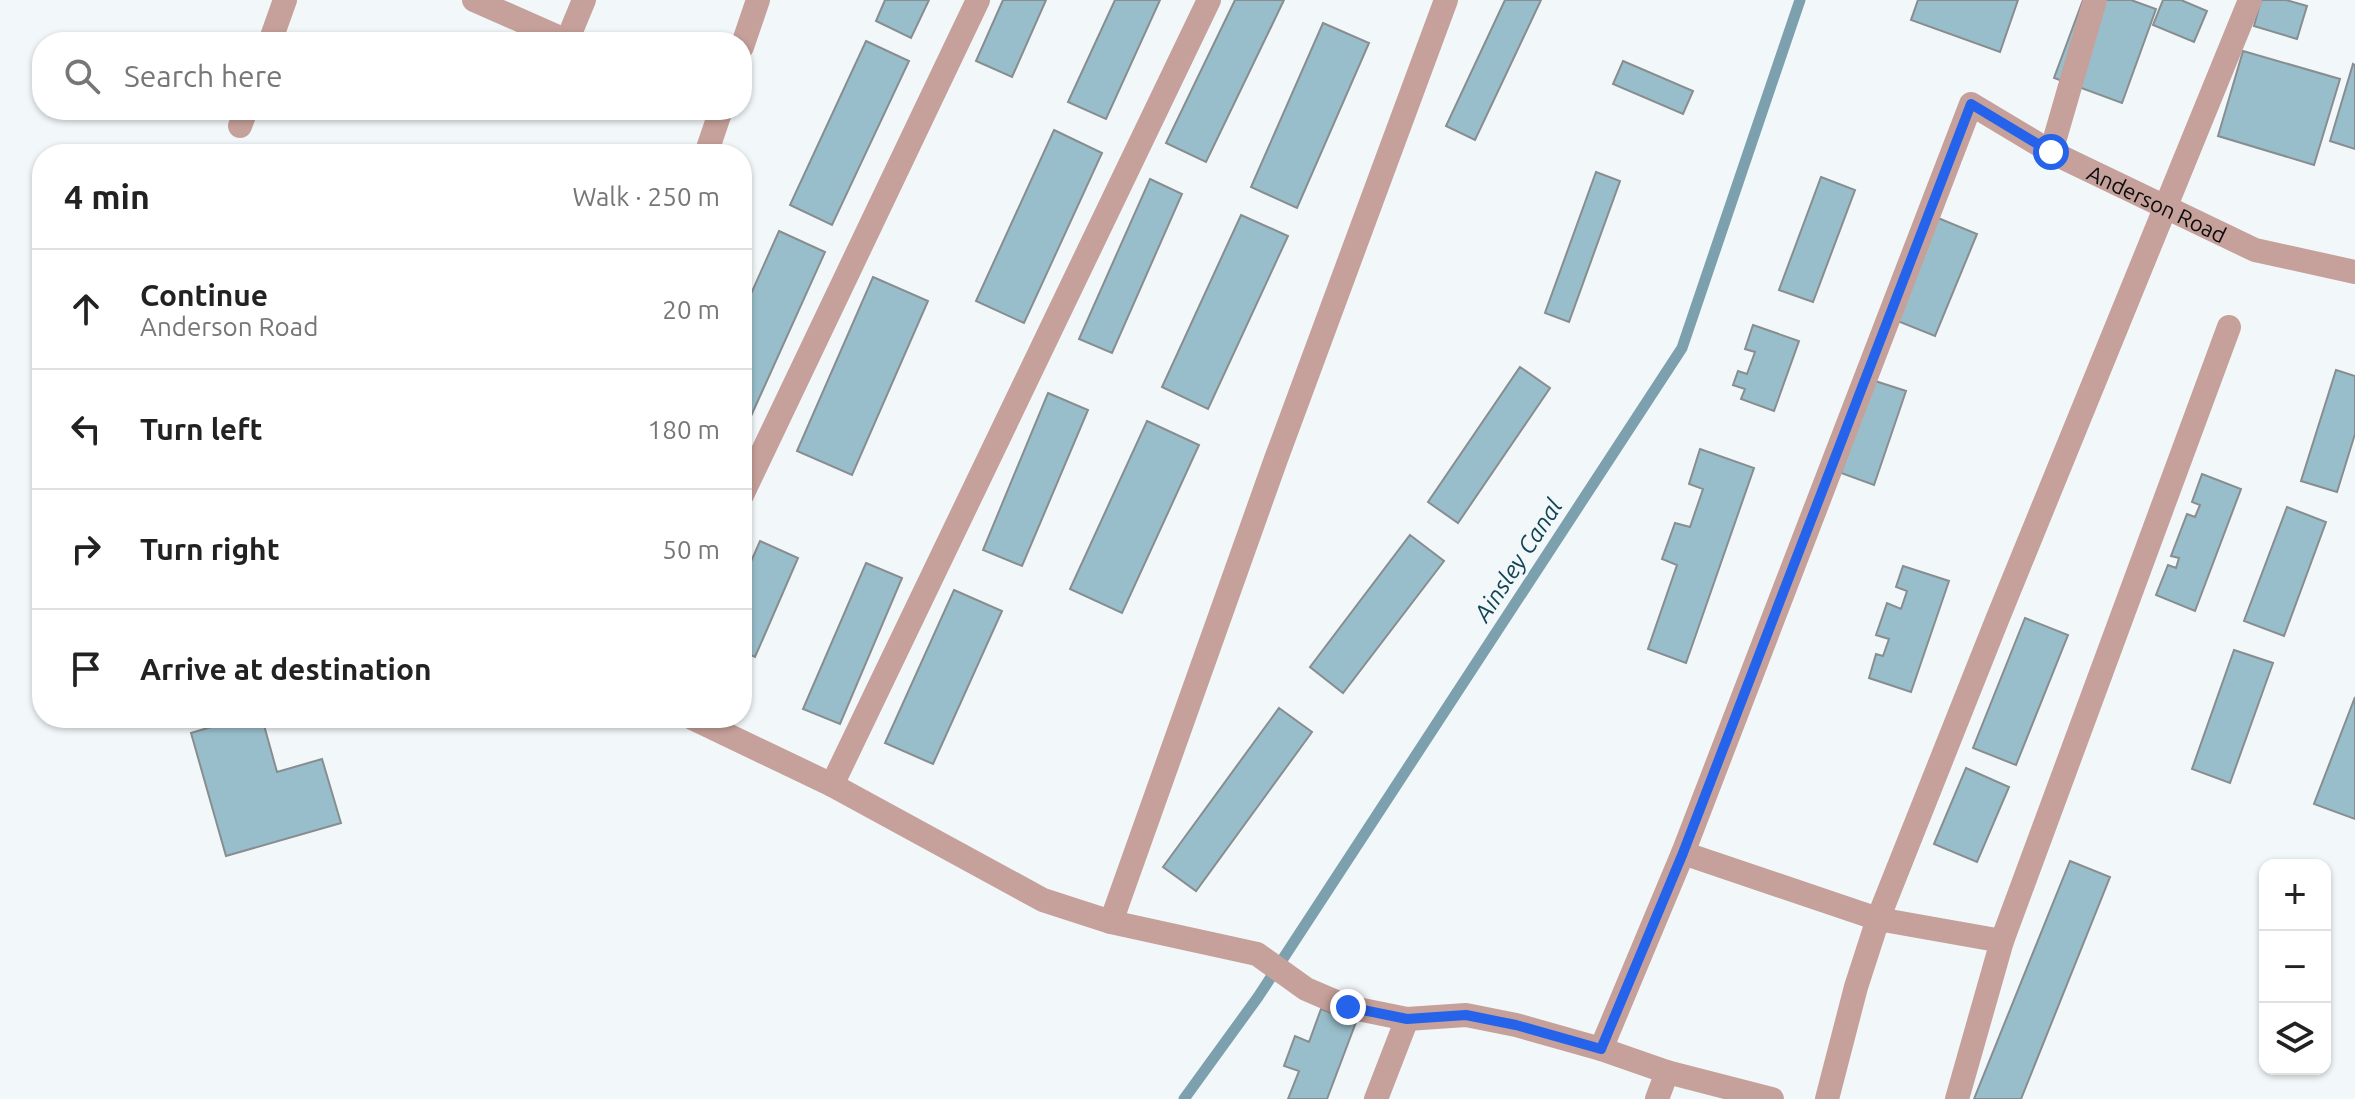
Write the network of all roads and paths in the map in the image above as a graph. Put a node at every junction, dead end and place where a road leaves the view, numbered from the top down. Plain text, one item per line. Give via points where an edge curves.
1 (285, 0) edge
2 (474, 0) edge
3 (584, 0) edge
4 (758, 0) edge
5 (978, 0) edge
6 (1209, 0) edge
7 (1446, 0) edge
8 (2095, 0) edge
9 (2250, 0) edge
10 (274, 32) edge
11 (547, 32) edge
12 (571, 32) edge
13 (747, 32) edge
14 (718, 120) edge
15 (709, 144) edge
16 (2051, 152) junction
17 (2167, 207) junction
18 (2355, 272) edge
19 (2229, 327) dead end
20 (752, 474) edge
21 (713, 728) edge
22 (832, 785) junction
23 (1683, 853) junction
24 (1878, 919) junction
25 (1111, 922) junction
26 (2002, 941) junction
27 (1407, 1019) junction
28 (1601, 1049) junction
29 (1667, 1072) junction
30 (1376, 1099) edge
31 (1657, 1099) edge
32 (1772, 1099) edge
33 (1827, 1099) edge
34 (1957, 1099) edge

1 - 10 street
2 - 11 street
3 - 12 street
4 - 13 street
5 - 20 street
6 - 22 street
7 - 25 street
8 - 16 street
9 - 17 street
14 - 15 street
16 - 17 street, Anderson Road
16 - 23 street, Anderson Road via 1971,104
17 - 18 street, Anderson Road via 2255,250
17 - 24 street
19 - 26 street
21 - 22 street
22 - 25 street via 1043,900
23 - 24 street
23 - 28 street
24 - 26 street
24 - 33 street
25 - 27 street via 1257,954 1306,989 1348,1007
26 - 34 street
27 - 28 street via 1466,1015
27 - 30 street
28 - 29 street
29 - 31 street
29 - 32 street

